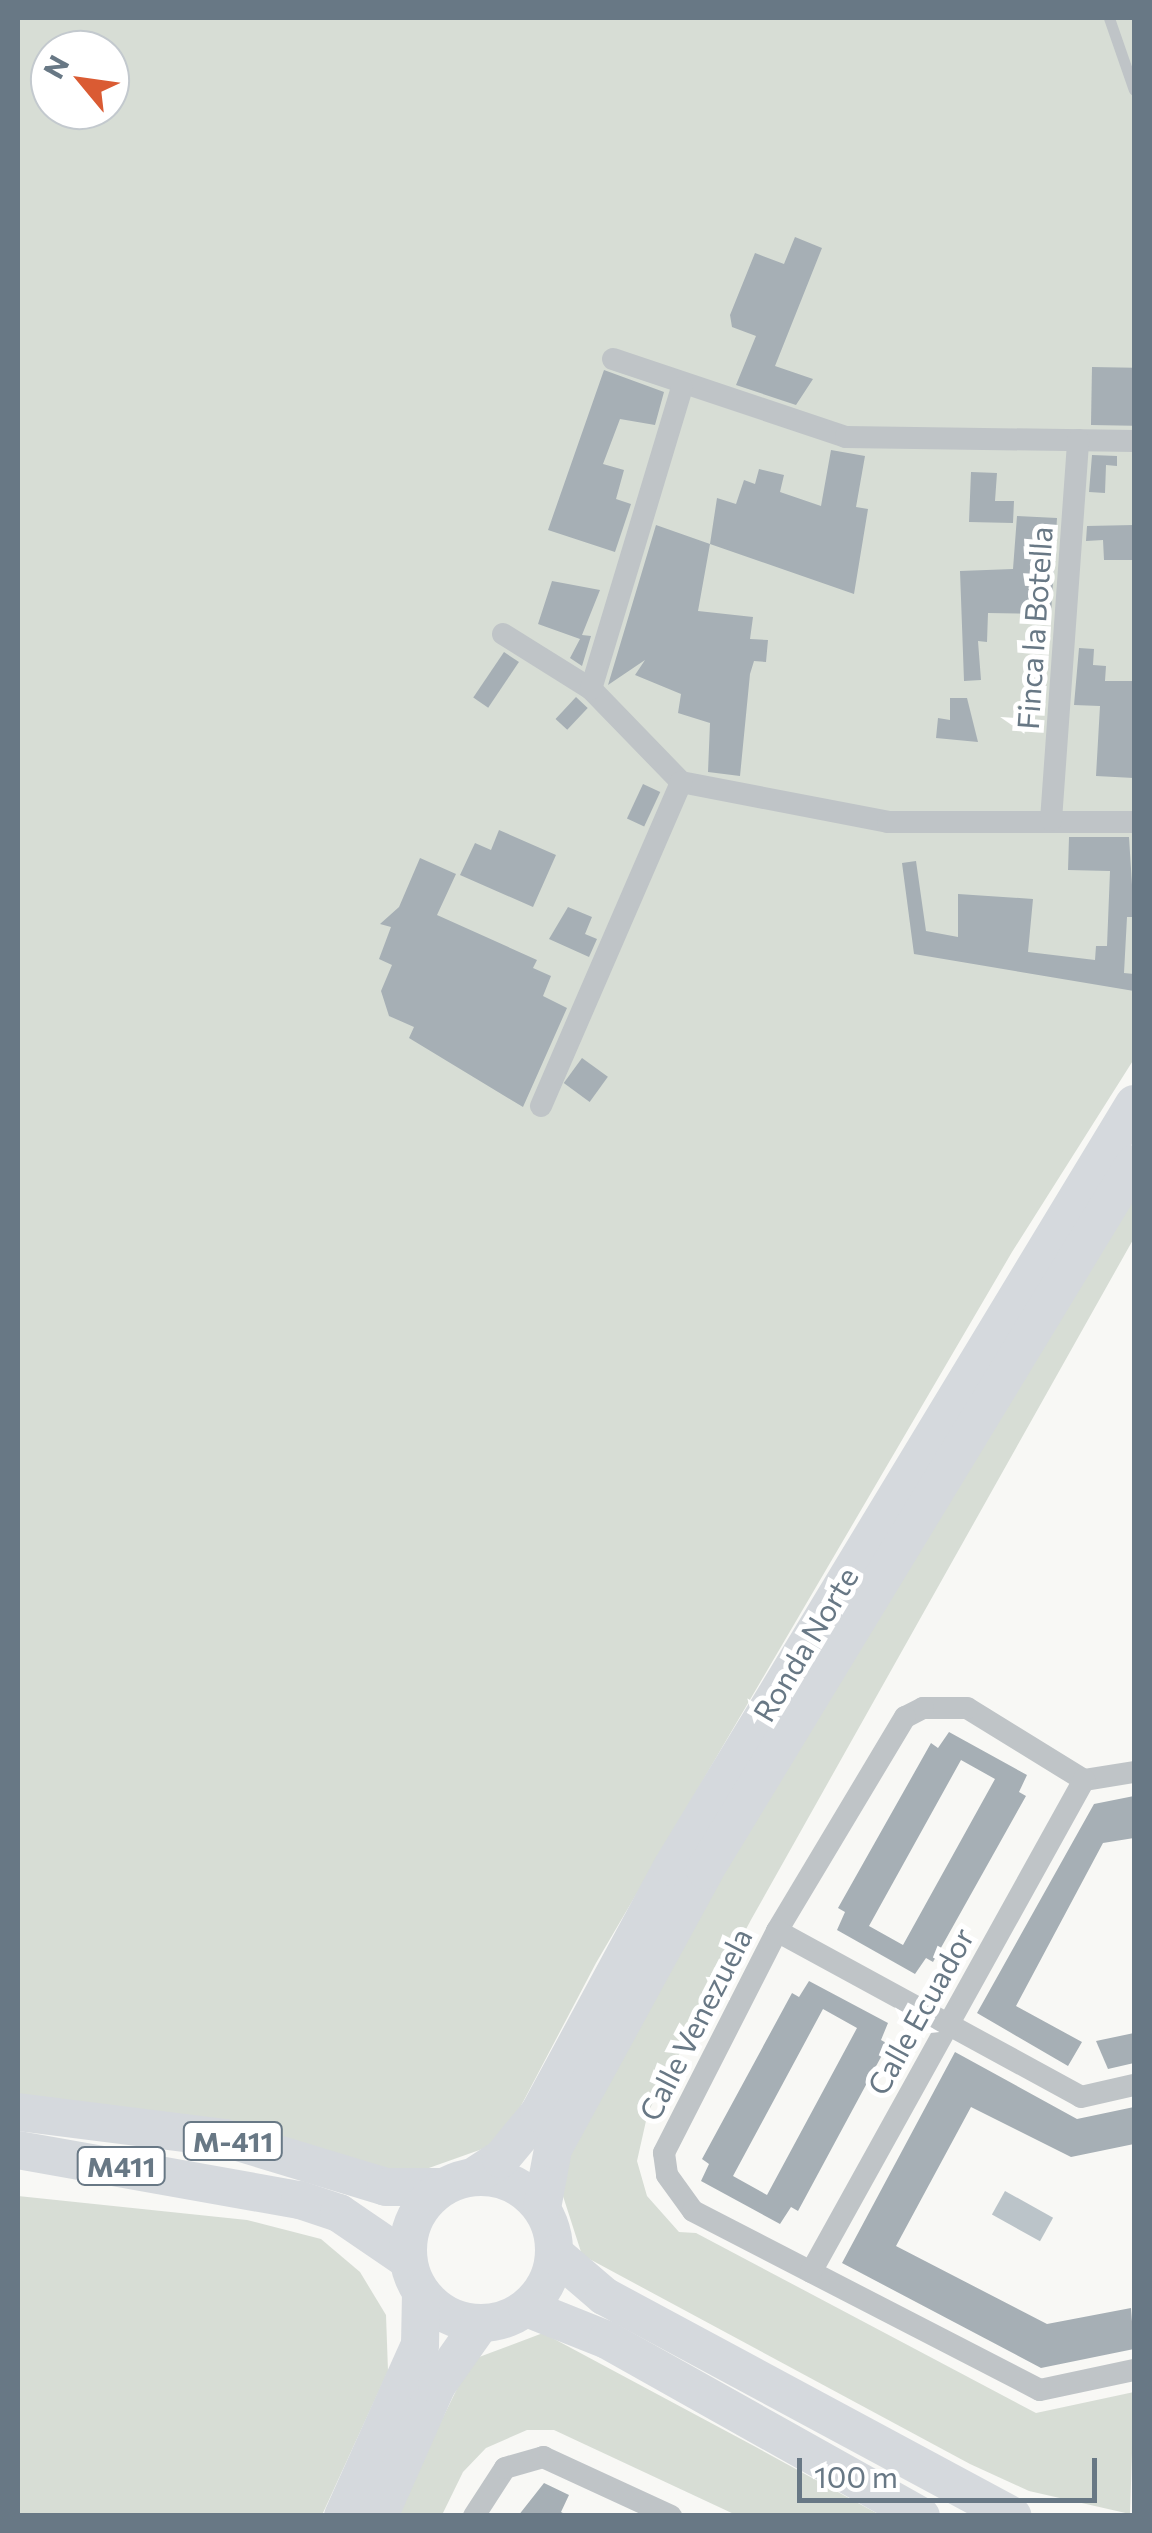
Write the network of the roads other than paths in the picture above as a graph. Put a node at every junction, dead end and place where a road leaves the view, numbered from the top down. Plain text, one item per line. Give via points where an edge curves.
1 (1109, 18) edge
2 (1134, 90) edge
3 (613, 358) dead end
4 (682, 387) junction
5 (1078, 440) junction
6 (1134, 441) edge
7 (503, 634) dead end
8 (591, 689) junction
9 (682, 782) junction
10 (1050, 820) junction
11 (1134, 822) edge
12 (1134, 1104) edge
13 (540, 1106) dead end
14 (1134, 1164) edge
15 (1134, 1772) edge
16 (1084, 1780) junction
17 (777, 1931) junction
18 (947, 2024) junction
19 (1134, 2085) edge
20 (18, 2112) edge
21 (18, 2150) edge
22 (458, 2182) junction
23 (542, 2208) junction
24 (555, 2254) junction
25 (811, 2272) junction
26 (414, 2276) junction
27 (527, 2308) junction
28 (480, 2324) junction
29 (1134, 2370) edge
30 (343, 2516) edge
31 (379, 2516) edge
32 (474, 2516) edge
33 (671, 2516) edge
34 (920, 2516) edge
35 (1013, 2516) edge

1 - 2 lane
3 - 4 street
4 - 5 street via 846,438
4 - 8 street
5 - 6 street
5 - 10 street, Finca la Botella
7 - 8 street
8 - 9 street
9 - 10 street via 888,822
9 - 13 street
10 - 11 street
12 - 22 main road, Ronda Norte via 712,1799 539,2113 501,2159
14 - 23 main road, Ronda Norte via 705,1870 553,2149
15 - 16 street
16 - 17 street, Calle Venezuela via 966,1708 923,1708 890,1732
16 - 18 street, Calle Ecuador
17 - 18 street
17 - 25 street, Calle Venezuela via 664,2154 667,2175 693,2211
18 - 19 street via 1081,2097
18 - 25 street, Calle Ecuador
20 - 22 main road, M-411 via 225,2138 386,2187
21 - 26 main road, M411 via 300,2200 352,2221
22 - 23 main road via 512,2183
22 - 26 main road via 415,2218
23 - 24 main road
24 - 27 main road
24 - 35 main road via 604,2296
25 - 29 street, Calle Venezuela via 1040,2390
26 - 28 main road via 447,2315
26 - 30 main road via 420,2345
27 - 28 main road
27 - 34 main road via 607,2340
28 - 31 main road via 438,2385
32 - 33 street via 505,2468 543,2457

